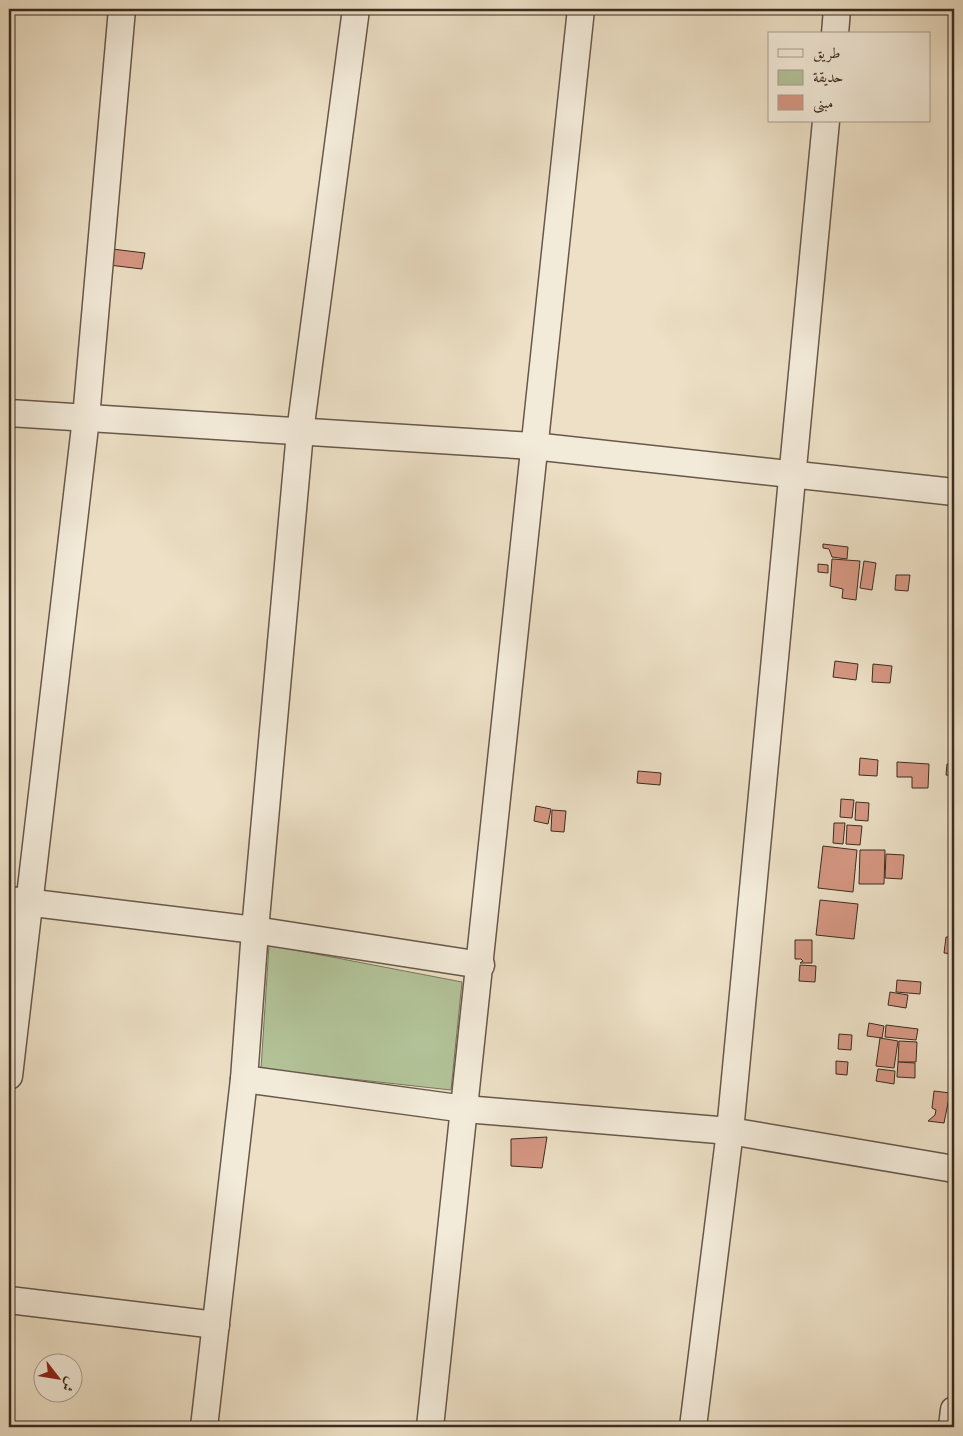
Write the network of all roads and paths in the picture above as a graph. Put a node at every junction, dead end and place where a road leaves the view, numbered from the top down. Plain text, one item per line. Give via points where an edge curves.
1 (122, 9) edge
2 (356, 9) edge
3 (581, 9) edge
4 (837, 9) edge
5 (835, 32) edge
6 (826, 122) edge
7 (9, 413) edge
8 (86, 418) junction
9 (300, 432) junction
10 (533, 446) junction
11 (792, 473) junction
12 (954, 492) edge
13 (18, 901) edge
14 (254, 930) junction
15 (481, 965) junction
16 (9, 1069) edge
17 (244, 1079) junction
18 (465, 1109) junction
19 (730, 1131) junction
20 (954, 1169) edge
21 (9, 1300) edge
22 (216, 1325) junction
23 (954, 1410) edge
24 (204, 1427) edge
25 (430, 1427) edge
26 (693, 1427) edge
27 (952, 1427) edge

1 - 8 street
2 - 9 street
3 - 10 street
4 - 5 street
6 - 11 street
7 - 8 street
8 - 9 street
8 - 13 street
9 - 10 street
9 - 14 street
10 - 11 street
10 - 15 street
11 - 12 street
11 - 19 street
13 - 14 street
13 - 16 street
14 - 15 street
14 - 17 street
15 - 18 street
17 - 18 street
17 - 22 street
18 - 19 street
18 - 25 street
19 - 20 street
19 - 26 street
21 - 22 street
22 - 24 street
23 - 27 street

